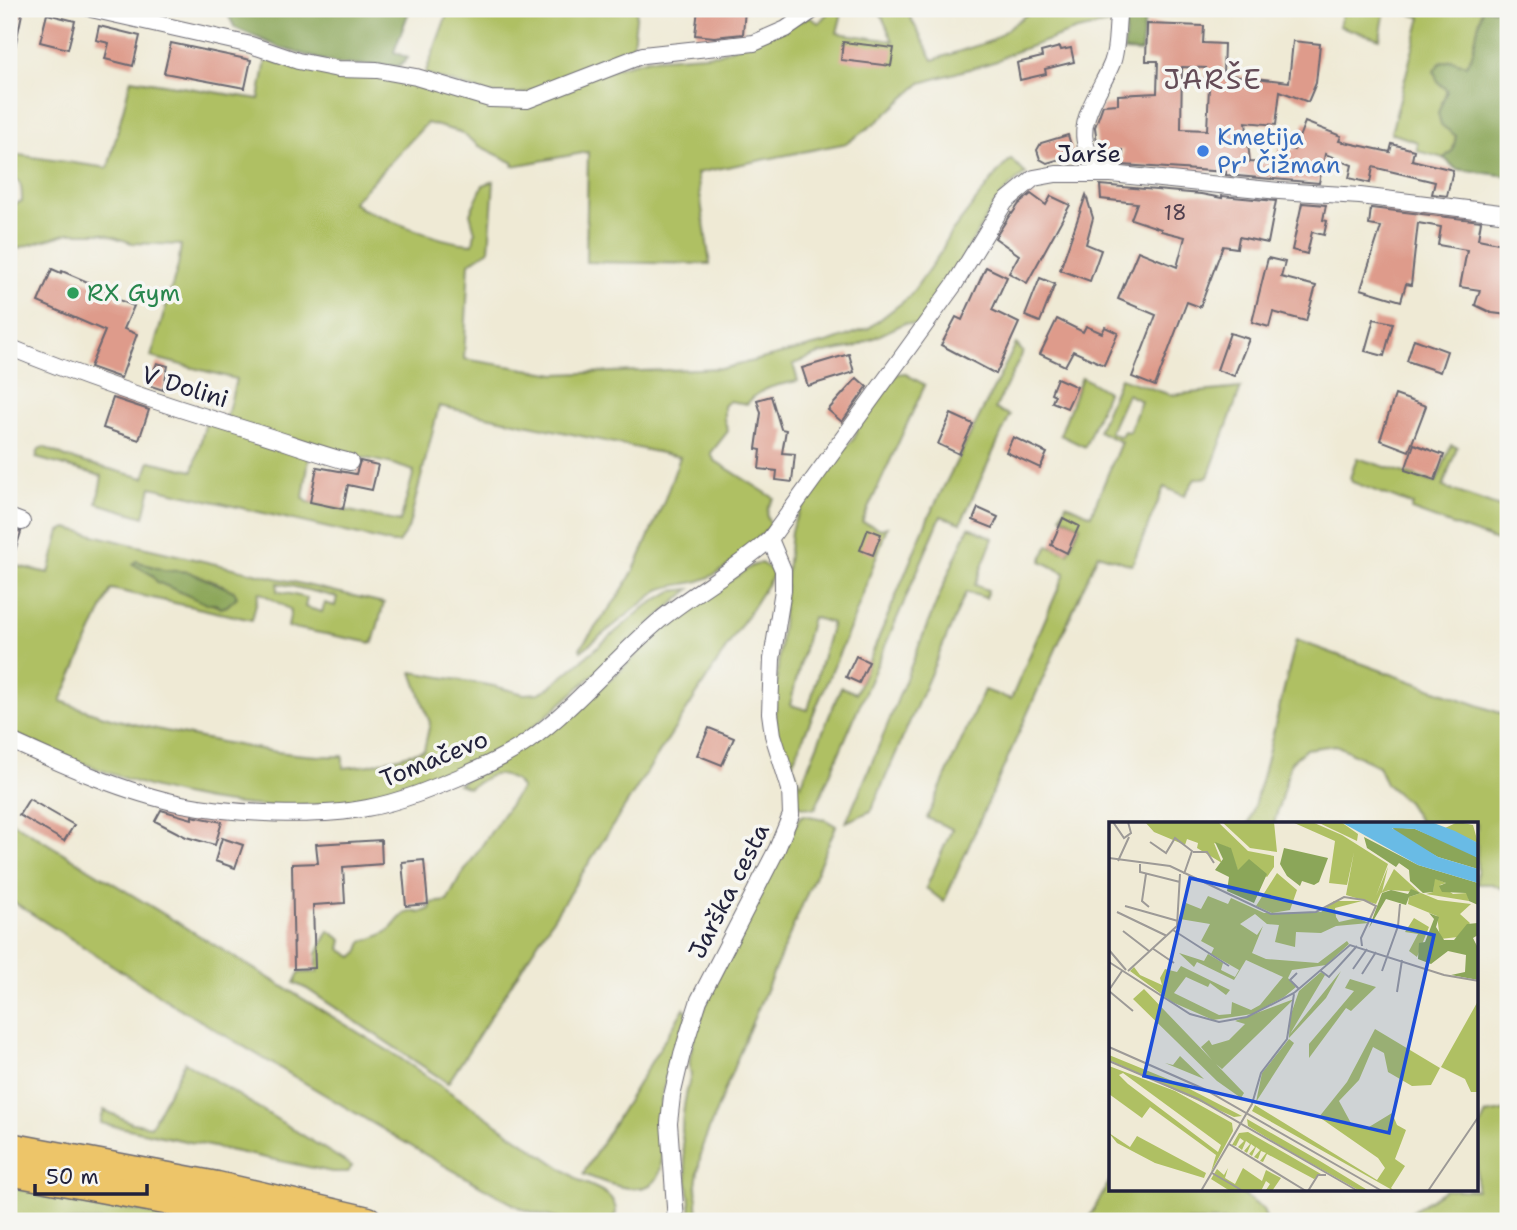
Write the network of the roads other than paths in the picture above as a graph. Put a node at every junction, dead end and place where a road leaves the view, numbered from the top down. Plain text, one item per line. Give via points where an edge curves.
1 (91, 9) edge
2 (815, 9) edge
3 (1119, 9) edge
4 (1111, 174) junction
5 (1508, 214) edge
6 (9, 347) edge
7 (350, 462) dead end
8 (794, 507) joint
9 (770, 538) junction
10 (9, 740) edge
11 (9, 1147) edge
12 (9, 1171) edge
13 (268, 1221) edge
14 (368, 1221) edge
15 (676, 1221) edge

1 - 2 street via 251,45 298,61 416,77 490,99 527,100 643,55 754,43
3 - 4 street via 1113,61 1090,108 1084,137 1094,159
4 - 5 street, Jarše
4 - 8 street, Jarše via 1034,178 1005,202 954,285
6 - 7 street, V Dolini via 117,390
8 - 9 street, Tomačevo
9 - 10 street, Tomačevo via 657,623 573,706 527,742 497,761 403,799 364,809 321,812 260,813 182,804 117,784
9 - 15 street, Jarška cesta via 783,570 783,590 772,659 770,713 790,789 791,815 699,1000 682,1054 669,1122
11 - 14 highway via 217,1186
12 - 13 highway

